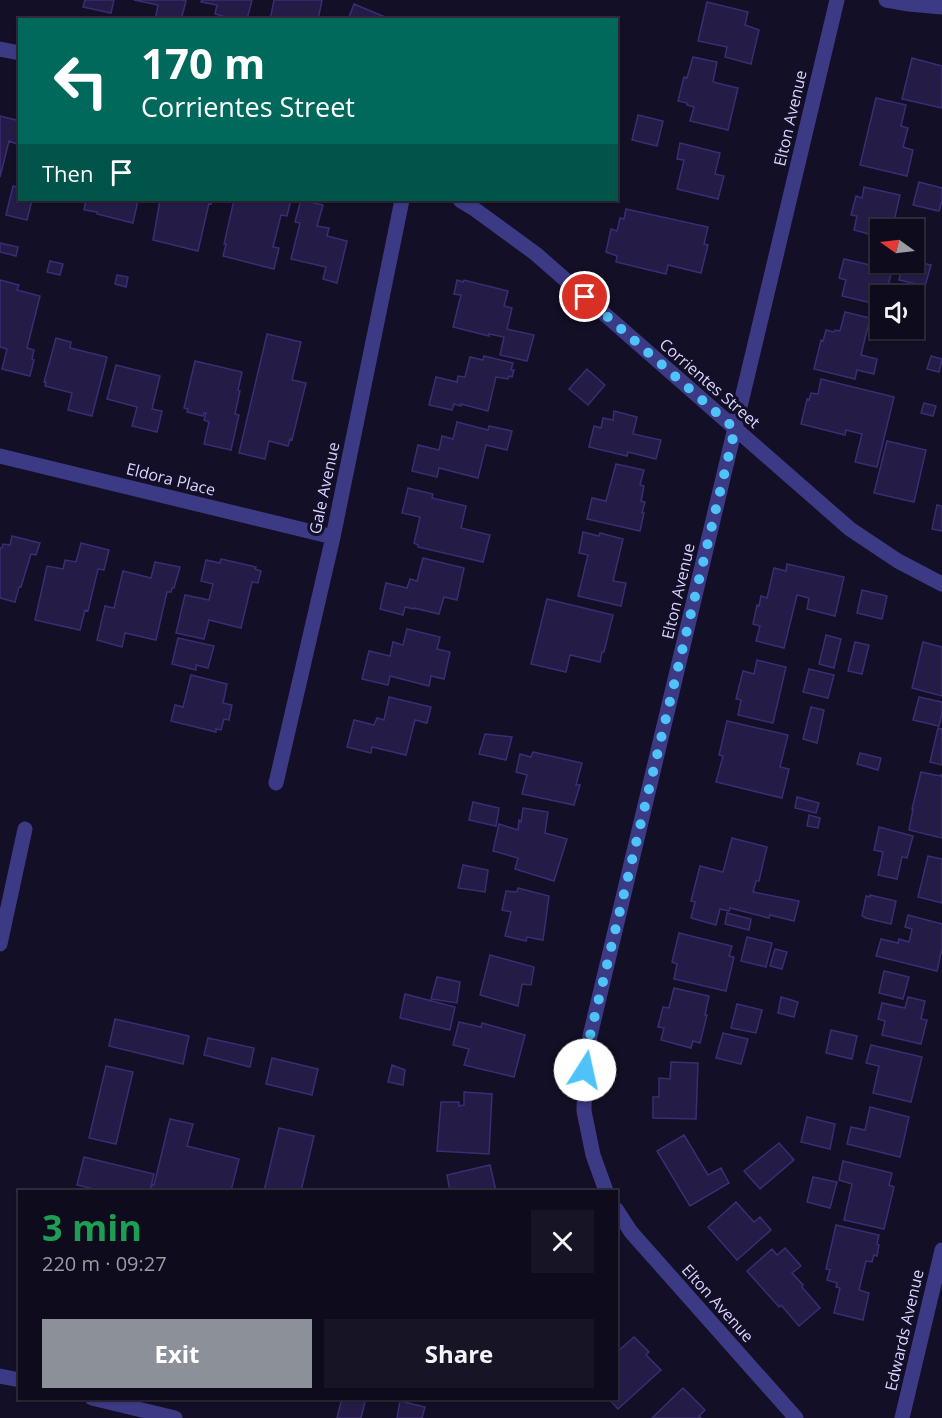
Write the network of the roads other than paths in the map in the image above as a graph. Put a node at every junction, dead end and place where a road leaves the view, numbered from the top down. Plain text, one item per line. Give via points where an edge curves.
1 (837, 0) edge
2 (886, 0) edge
3 (942, 7) edge
4 (0, 48) edge
5 (18, 52) edge
6 (402, 201) edge
7 (462, 201) edge
8 (735, 429) junction
9 (0, 456) edge
10 (333, 537) junction
11 (942, 584) edge
12 (276, 783) dead end
13 (25, 829) dead end
14 (0, 944) edge
15 (606, 1190) edge
16 (618, 1212) edge
17 (942, 1250) edge
18 (0, 1376) edge
19 (18, 1380) edge
20 (100, 1400) edge
21 (175, 1418) edge
22 (796, 1418) edge
23 (902, 1418) edge

1 - 8 street, Elton Avenue
2 - 3 street
4 - 5 street
6 - 10 street, Gale Avenue
7 - 8 street, Corrientes Street via 536,254
8 - 11 street, Corrientes Street via 850,529
8 - 15 street, Elton Avenue via 588,1047 584,1111
9 - 10 street, Eldora Place
10 - 12 street, Gale Avenue
13 - 14 street
16 - 22 street, Elton Avenue via 631,1232
17 - 23 street, Edwards Avenue
18 - 19 street
20 - 21 street

